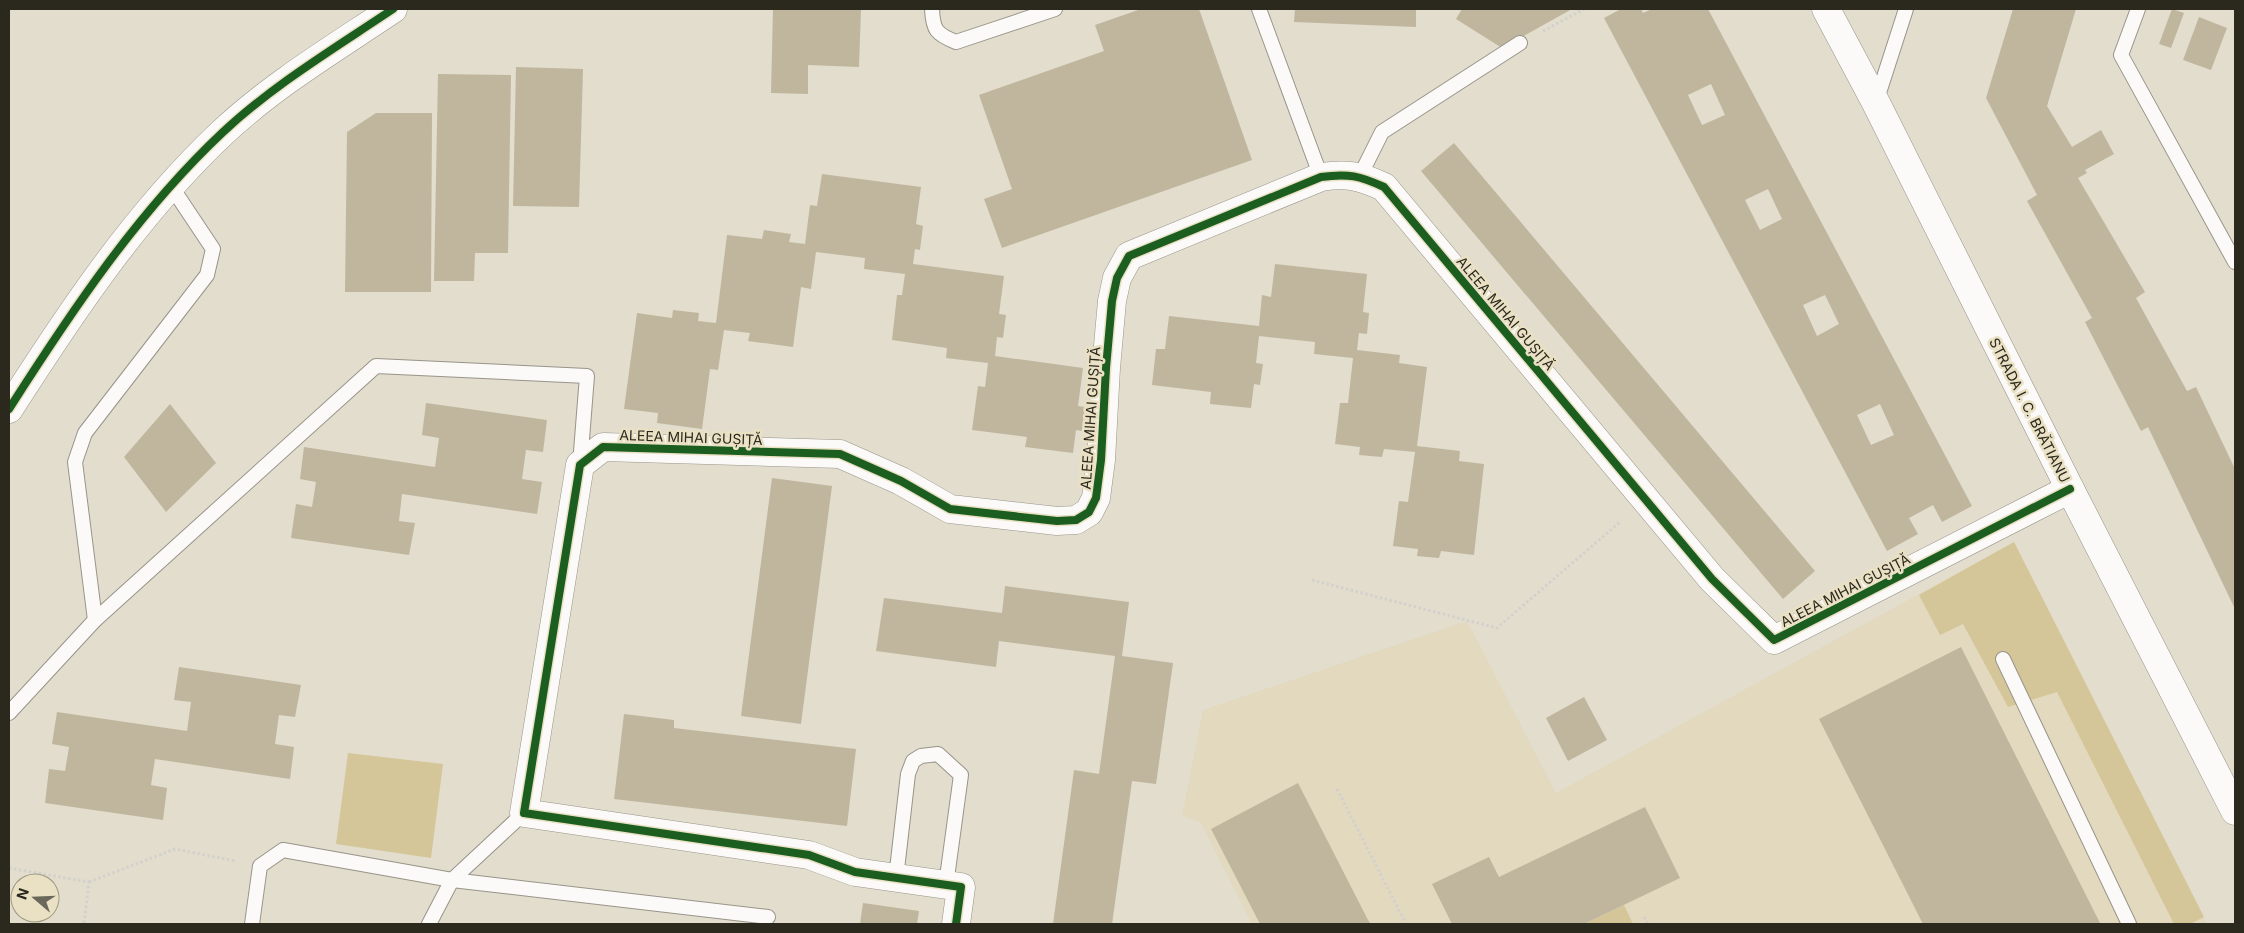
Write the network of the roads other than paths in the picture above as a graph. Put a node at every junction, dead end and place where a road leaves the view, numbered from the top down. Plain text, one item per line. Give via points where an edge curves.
1 (393, 9) edge
2 (932, 9) edge
3 (1054, 9) edge
4 (1259, 9) edge
5 (1826, 9) edge
6 (1906, 9) edge
7 (2138, 9) edge
8 (1520, 44) road end
9 (1876, 103) junction
10 (1360, 176) junction
11 (1321, 177) junction
12 (171, 186) junction
13 (2235, 262) edge
14 (9, 409) edge
15 (580, 465) junction
16 (2070, 489) junction
17 (95, 620) junction
18 (2003, 659) dead end
19 (9, 713) edge
20 (2235, 811) edge
21 (524, 813) junction
22 (896, 878) junction
23 (452, 880) junction
24 (946, 885) junction
25 (768, 917) dead end
26 (252, 924) edge
27 (429, 924) edge
28 (956, 924) edge
29 (2129, 924) edge

1 - 12 street via 268,94 222,133
2 - 3 lane via 936,31 956,42
4 - 11 lane
5 - 9 street, STRADA I. C. BRĂTIANU
6 - 9 lane
7 - 13 lane via 2121,55
8 - 10 lane via 1382,132
9 - 16 street, STRADA I. C. BRĂTIANU
10 - 11 street, ALEEA MIHAI GUȘIȚĂ
10 - 16 street, ALEEA MIHAI GUȘIȚĂ via 1384,186 1712,579 1774,640
11 - 15 street, ALEEA MIHAI GUȘIȚĂ via 1129,256 1116,278 1112,301 1096,498 1089,512 1076,520 1057,521 950,509 901,481 840,454 603,447
12 - 14 street via 103,270
12 - 17 lane via 212,249 207,275 85,433 80,448 76,462
15 - 17 lane via 587,376 376,366
15 - 21 street
16 - 20 street, STRADA I. C. BRĂTIANU
17 - 19 lane
18 - 29 lane
21 - 22 street via 808,856 855,872
21 - 23 lane
22 - 24 street
22 - 24 lane via 908,774 913,760 938,754 961,775
23 - 25 lane
23 - 26 lane via 283,850 260,866
23 - 27 lane
24 - 28 street via 961,887

